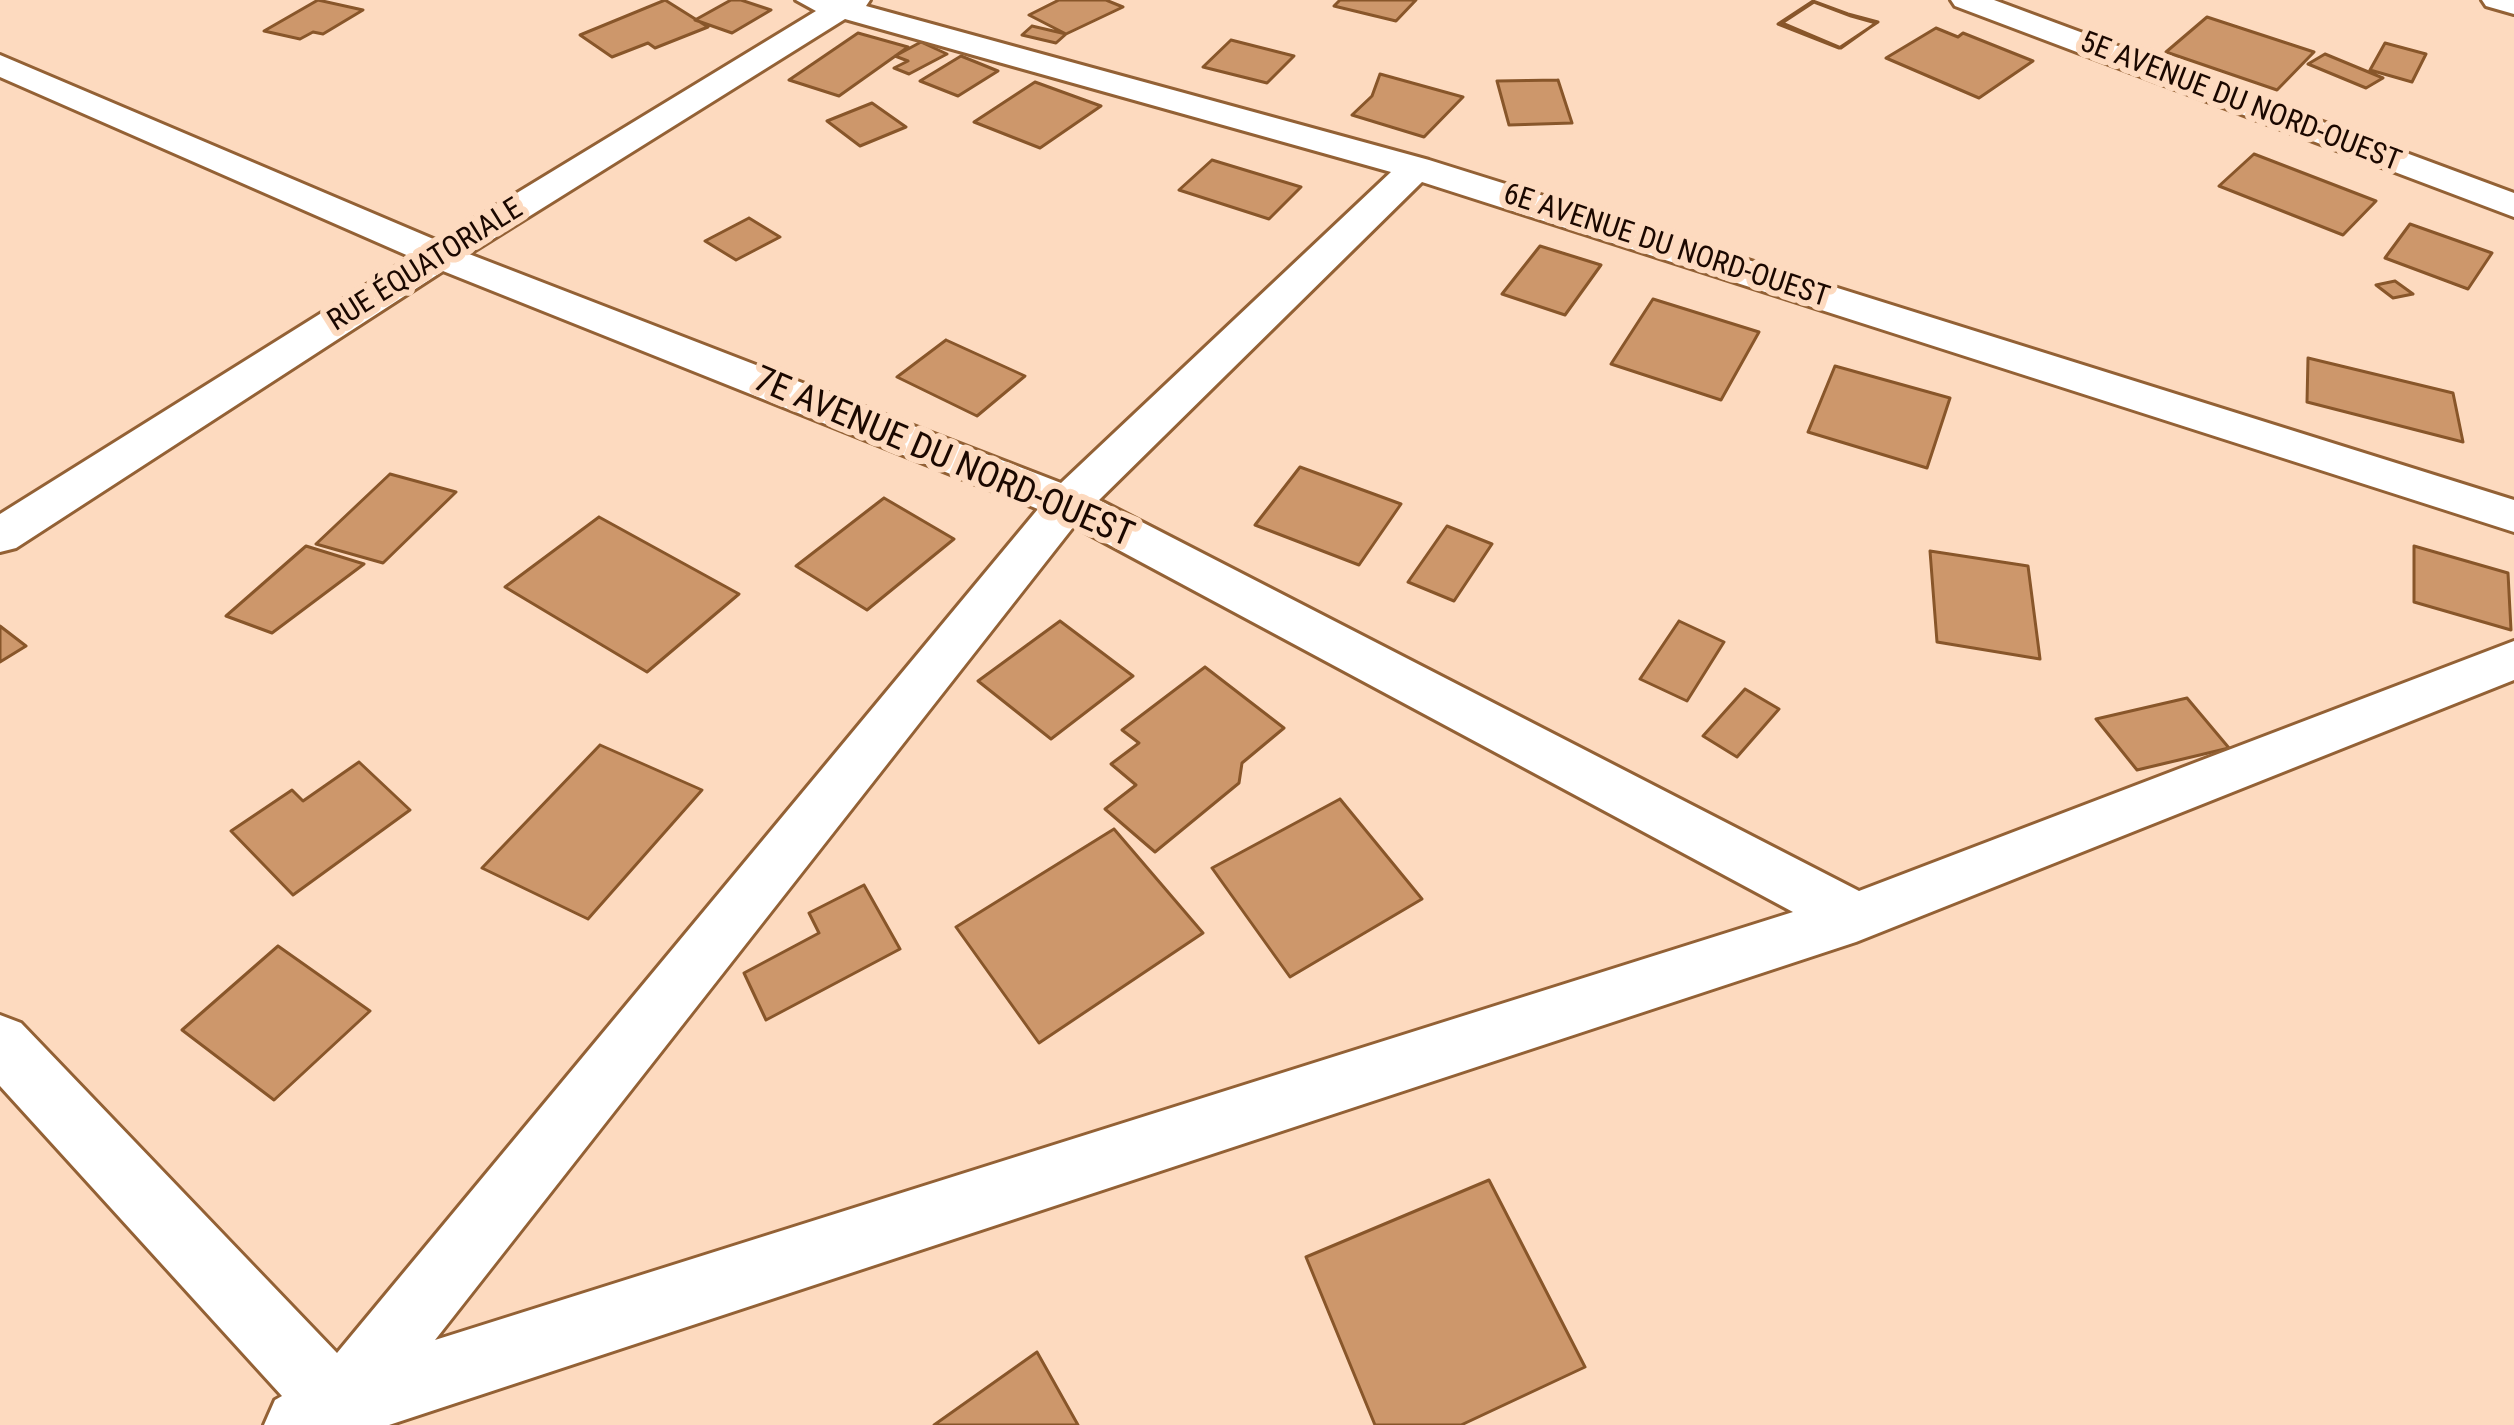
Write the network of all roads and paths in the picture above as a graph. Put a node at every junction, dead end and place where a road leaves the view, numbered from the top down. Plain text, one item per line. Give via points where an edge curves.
1 (1966, 0) edge
2 (2497, 0) edge
3 (835, 3) edge
4 (2514, 5) edge
5 (0, 65) edge
6 (1416, 168) junction
7 (2514, 206) edge
8 (440, 256) junction
9 (1067, 503) junction
10 (2514, 516) edge
11 (0, 536) edge
12 (2514, 660) edge
13 (1856, 917) junction
14 (0, 1043) edge
15 (319, 1416) edge

1 - 7 street, 5E AVENUE DU NORD-OUEST
2 - 4 street
3 - 6 street, 6E AVENUE DU NORD-OUEST
3 - 8 street, RUE ÉQUATORIALE
5 - 8 street, 7E AVENUE DU NORD-OUEST
6 - 9 street
6 - 10 street, 6E AVENUE DU NORD-OUEST
8 - 9 street, 7E AVENUE DU NORD-OUEST
8 - 11 street, RUE ÉQUATORIALE
9 - 13 street, 7E AVENUE DU NORD-OUEST
9 - 15 street
12 - 13 street
13 - 15 street
14 - 15 street

